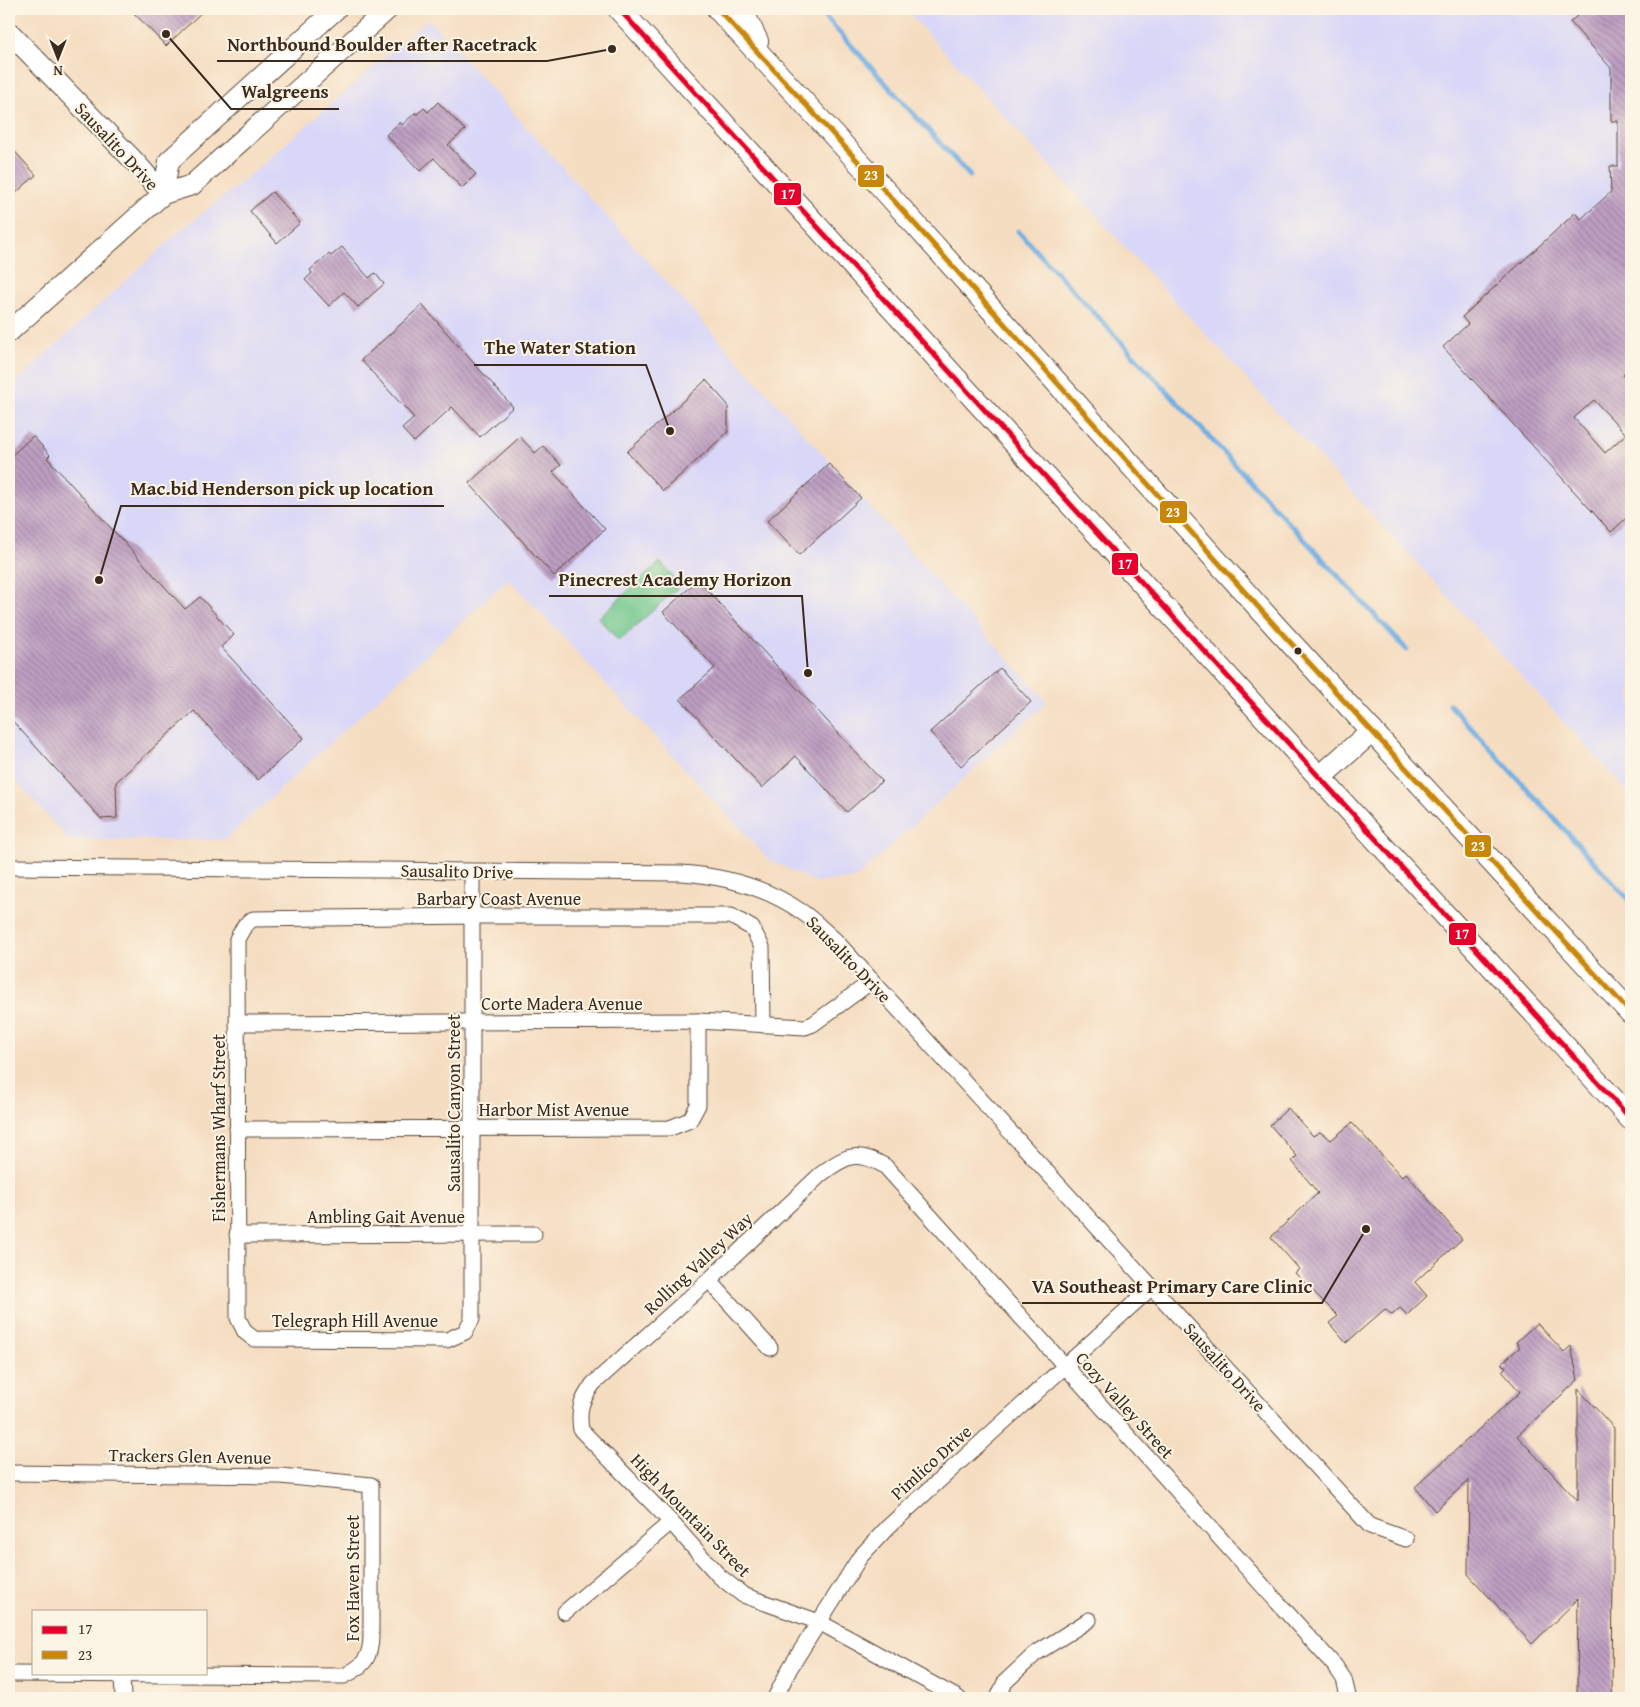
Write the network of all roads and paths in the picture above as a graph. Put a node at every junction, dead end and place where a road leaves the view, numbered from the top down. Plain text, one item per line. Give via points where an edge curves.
1 (336, 9) edge
2 (388, 9) edge
3 (619, 9) edge
4 (718, 9) edge
5 (741, 9) edge
6 (9, 32) edge
7 (769, 64) junction
8 (163, 194) junction
9 (9, 332) edge
10 (1372, 731) junction
11 (1319, 778) junction
12 (9, 867) edge
13 (472, 872) junction
14 (472, 916) junction
15 (245, 924) joint
16 (872, 981) junction
17 (1631, 1013) edge
18 (472, 1022) junction
19 (698, 1022) junction
20 (236, 1023) junction
21 (763, 1025) junction
22 (1631, 1119) edge
23 (472, 1128) junction
24 (237, 1129) junction
25 (858, 1155) joint
26 (472, 1234) junction
27 (534, 1234) dead end
28 (237, 1235) junction
29 (708, 1280) junction
30 (1152, 1286) junction
31 (245, 1332) joint
32 (465, 1332) joint
33 (770, 1348) dead end
34 (1065, 1367) junction
35 (579, 1414) joint
36 (9, 1473) edge
37 (371, 1485) joint
38 (671, 1522) junction
39 (1406, 1539) dead end
40 (565, 1612) dead end
41 (1089, 1620) dead end
42 (819, 1622) junction
43 (9, 1674) edge
44 (122, 1674) junction
45 (1348, 1697) edge
46 (123, 1698) edge
47 (774, 1698) edge
48 (958, 1698) edge
49 (998, 1698) edge

1 - 8 main road via 169,160
2 - 8 main road via 192,185
3 - 11 main road
4 - 7 main road
5 - 7 main road
6 - 8 main road, Sausalito Drive
7 - 10 main road
8 - 9 main road
10 - 11 main road
10 - 17 main road
11 - 22 main road
12 - 13 street, Sausalito Drive
13 - 14 street, Sausalito Canyon Street
13 - 16 street, Sausalito Drive via 681,873 740,882 772,894 803,912 835,940
14 - 15 street, Barbary Coast Avenue via 253,919
14 - 18 street, Sausalito Canyon Street
14 - 21 street, Barbary Coast Avenue via 731,916 752,928 762,947
15 - 20 street, Fishermans Wharf Street via 237,939
16 - 21 street, Corte Madera Avenue via 813,1024 805,1027
16 - 30 street, Sausalito Drive
18 - 19 street, Corte Madera Avenue
18 - 20 street, Corte Madera Avenue
18 - 23 street, Sausalito Canyon Street
19 - 21 street, Corte Madera Avenue
19 - 23 street, Harbor Mist Avenue via 698,1105 690,1120 670,1128
20 - 24 street, Fishermans Wharf Street
23 - 24 street, Harbor Mist Avenue
23 - 26 street, Sausalito Canyon Street
24 - 28 street, Fishermans Wharf Street
25 - 29 street, Rolling Valley Way via 839,1160 820,1175
25 - 34 street, Cozy Valley Street via 885,1166
26 - 27 street, Ambling Gait Avenue
26 - 28 street, Ambling Gait Avenue
26 - 32 street, Sausalito Canyon Street via 472,1318
28 - 31 street, Fishermans Wharf Street via 238,1318
29 - 33 street
29 - 35 street, Rolling Valley Way via 593,1384 583,1397
30 - 34 street, Pimlico Drive
30 - 39 street, Sausalito Drive via 1370,1526
31 - 32 street, Telegraph Hill Avenue via 254,1339 447,1340
34 - 42 street, Pimlico Drive via 888,1526 860,1557
34 - 45 street, Cozy Valley Street via 1335,1666 1344,1679
35 - 38 street, High Mountain Street via 581,1430
36 - 37 street, Trackers Glen Avenue via 282,1476
37 - 44 street, Fox Haven Street via 371,1649 360,1668 344,1676
38 - 40 street
38 - 42 street, High Mountain Street via 719,1576 744,1595
41 - 49 street via 1035,1654 1005,1682
42 - 47 street, Pimlico Drive
42 - 48 street, High Mountain Street
43 - 44 street
44 - 46 street

